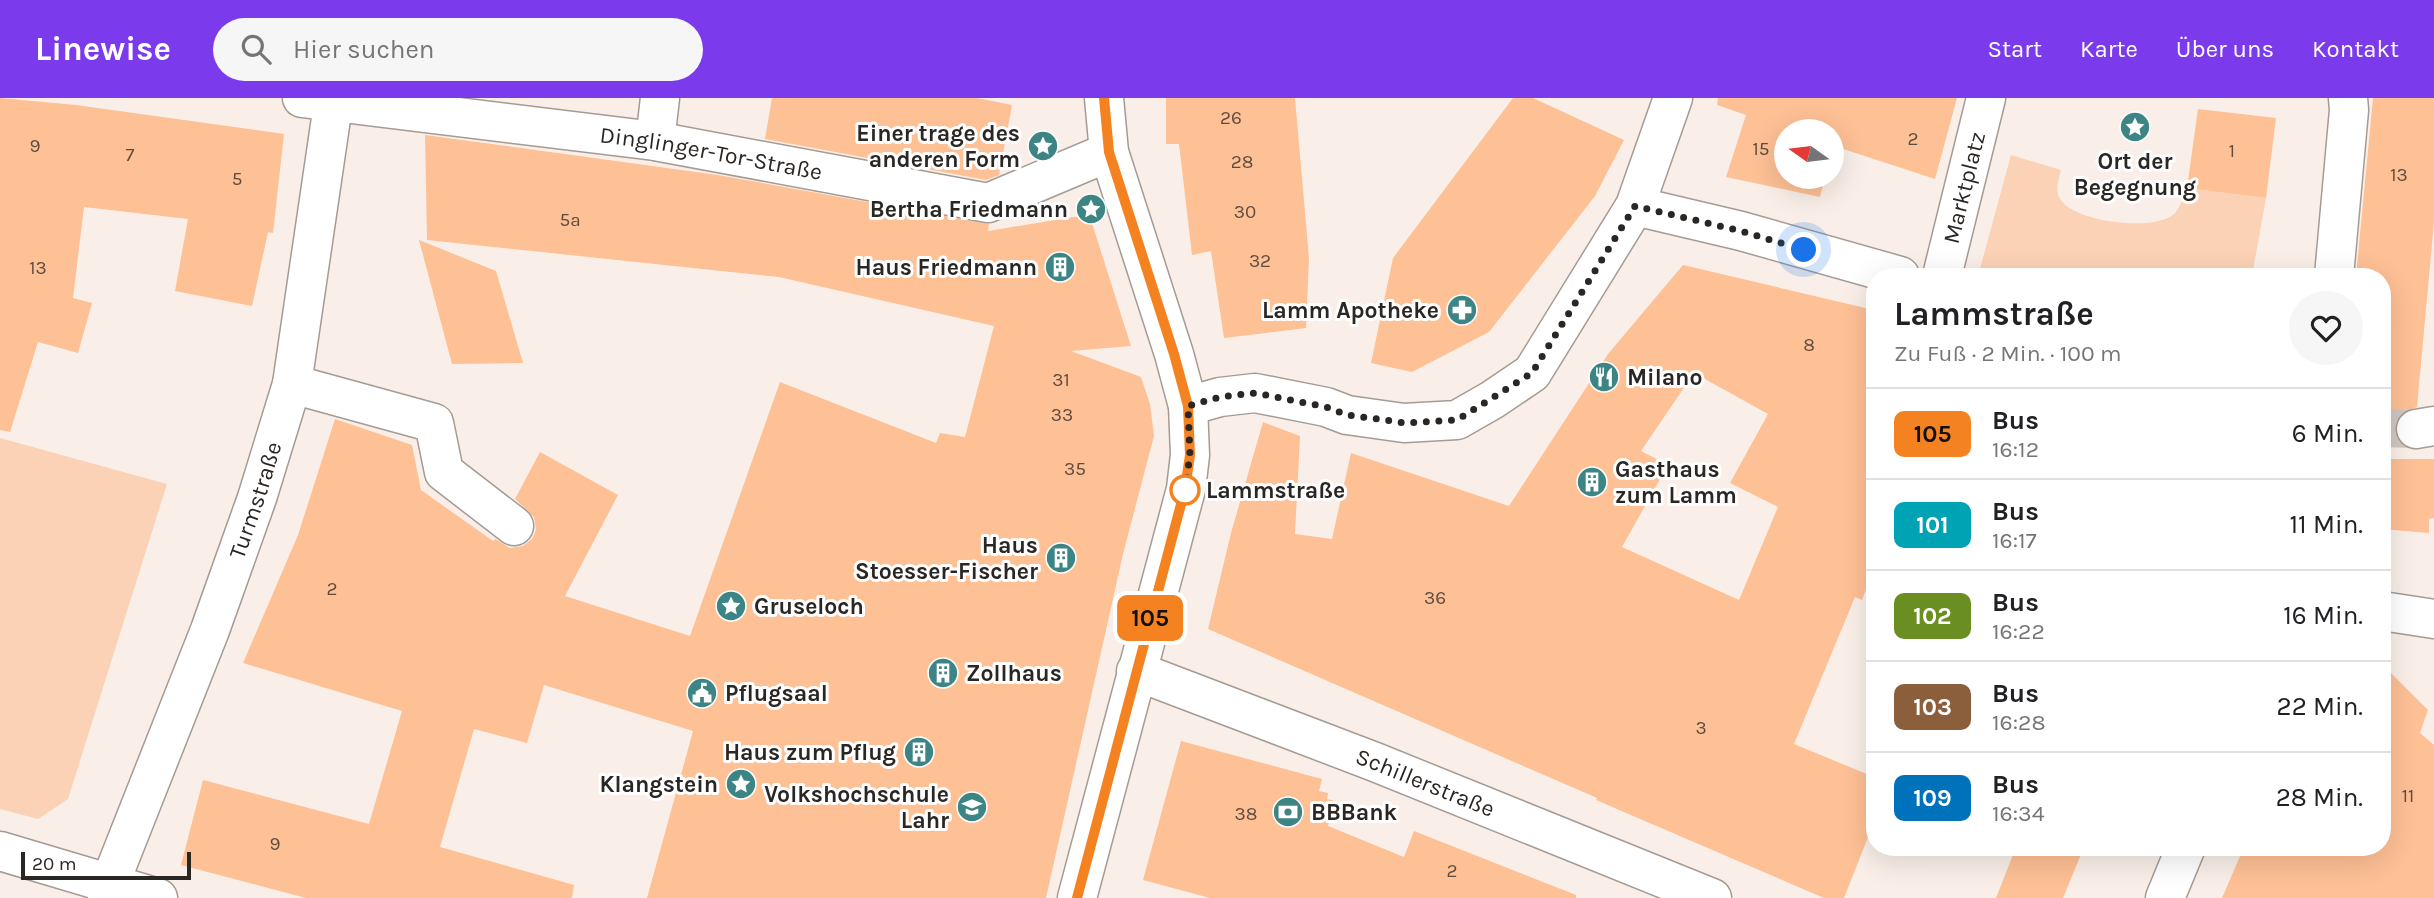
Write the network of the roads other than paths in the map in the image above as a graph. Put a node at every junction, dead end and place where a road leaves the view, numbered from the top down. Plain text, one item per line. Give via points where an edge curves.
1 (660, 98) edge
2 (1104, 98) edge
3 (1673, 98) edge
4 (1986, 98) edge
5 (2348, 98) edge
6 (324, 99) edge
7 (655, 141) junction
8 (1109, 152) junction
9 (1635, 206) junction
10 (1870, 268) edge
11 (1944, 268) edge
12 (2335, 268) edge
13 (292, 384) junction
14 (1188, 406) junction
15 (514, 526) dead end
16 (2391, 612) edge
17 (2434, 619) edge
18 (1136, 671) junction
19 (0, 851) edge
20 (2182, 856) edge
21 (109, 890) edge
22 (158, 898) edge
23 (1077, 898) edge
24 (1713, 898) edge
25 (2165, 898) edge

1 - 7 street
2 - 8 street
3 - 9 street
4 - 11 street, Marktplatz
5 - 12 street
6 - 7 street, Dinglinger-Tor-Straße
6 - 13 street, Turmstraße
7 - 8 street, Dinglinger-Tor-Straße via 988,203
8 - 14 street
9 - 10 street
9 - 14 street via 1532,373 1457,420 1404,423 1255,393
13 - 15 street via 434,423 444,472
13 - 21 street, Turmstraße via 210,631
14 - 18 street via 1190,455 1185,489
16 - 17 street
18 - 23 street
18 - 24 street, Schillerstraße
19 - 21 street
20 - 25 street
21 - 22 street

